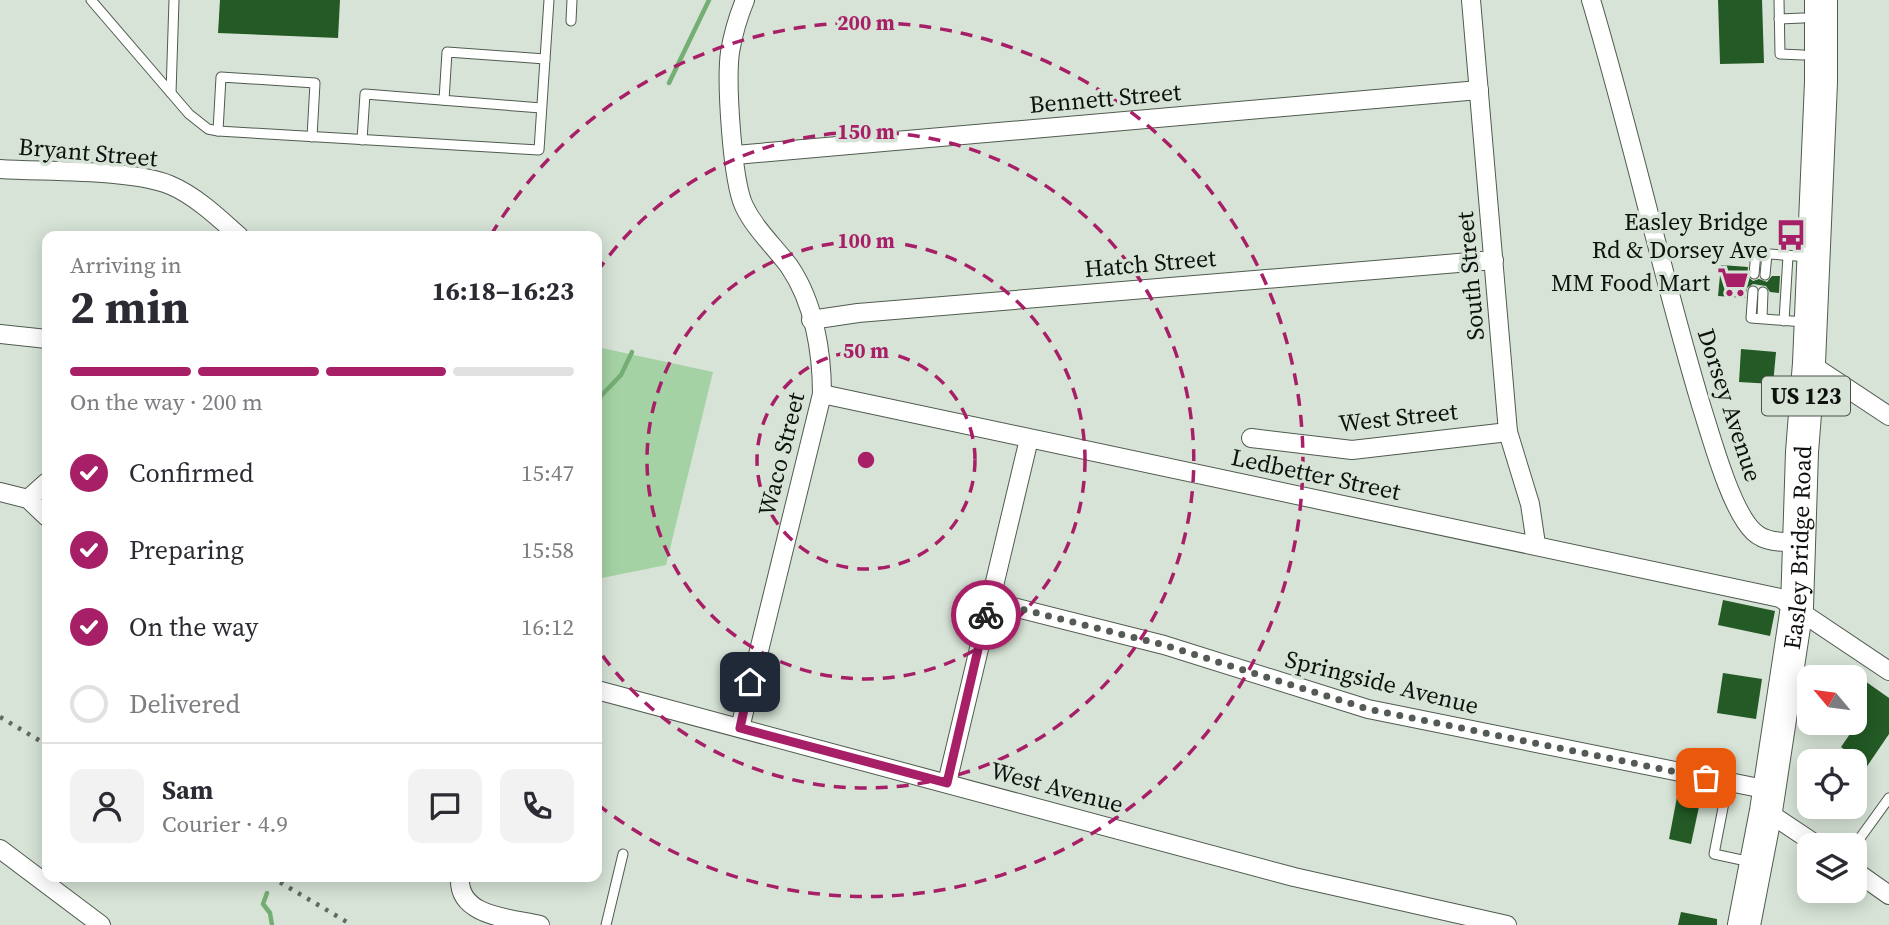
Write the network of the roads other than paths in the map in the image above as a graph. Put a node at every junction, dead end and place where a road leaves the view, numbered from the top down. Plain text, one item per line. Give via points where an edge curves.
1 (90, 0) edge
2 (174, 0) edge
3 (549, 0) edge
4 (572, 0) edge
5 (745, 0) edge
6 (1471, 0) edge
7 (1591, 0) edge
8 (1779, 0) edge
9 (1812, 9) edge
10 (1779, 19) junction
11 (571, 21) dead end
12 (1804, 55) dead end
13 (545, 59) junction
14 (1479, 90) junction
15 (172, 93) junction
16 (444, 100) junction
17 (541, 108) junction
18 (218, 131) junction
19 (312, 137) junction
20 (362, 140) junction
21 (735, 155) junction
22 (0, 169) edge
23 (233, 231) edge
24 (1767, 254) junction
25 (1800, 256) junction
26 (1494, 260) junction
27 (1754, 274) dead end
28 (1765, 275) dead end
29 (1758, 291) dead end
30 (811, 320) junction
31 (1797, 321) junction
32 (0, 334) edge
33 (42, 338) edge
34 (1809, 363) junction
35 (822, 394) junction
36 (1889, 416) edge
37 (1508, 432) junction
38 (1251, 438) dead end
39 (1029, 439) junction
40 (42, 486) edge
41 (0, 492) edge
42 (28, 499) junction
43 (42, 512) edge
44 (1799, 542) junction
45 (1536, 544) junction
46 (989, 601) junction
47 (1797, 607) junction
48 (1889, 671) edge
49 (602, 691) edge
50 (740, 728) junction
51 (1728, 782) junction
52 (947, 783) junction
53 (1889, 798) edge
54 (1768, 801) junction
55 (1804, 833) edge
56 (1864, 833) edge
57 (0, 849) edge
58 (623, 854) dead end
59 (1756, 863) junction
60 (1867, 879) edge
61 (42, 881) edge
62 (44, 882) edge
63 (460, 882) edge
64 (1889, 895) edge
65 (101, 925) edge
66 (540, 925) edge
67 (606, 925) edge
68 (1507, 925) edge
69 (1744, 925) edge

1 - 15 lane
2 - 15 lane
3 - 13 lane
4 - 11 lane
5 - 21 street, Waco Street via 730,61
6 - 14 street, South Street
7 - 44 street, Dorsey Avenue via 1721,467 1754,532 1770,541
8 - 10 lane
9 - 10 lane
9 - 25 highway, Easley Bridge Road / US 123 via 1821,82
10 - 12 lane via 1780,54
13 - 16 lane via 447,52
13 - 17 lane
14 - 21 street, Bennett Street
14 - 26 street, South Street
15 - 18 lane via 208,129
16 - 17 lane
16 - 20 lane via 365,94
17 - 20 lane via 539,150
18 - 19 lane
18 - 19 lane via 221,77 315,83
19 - 20 lane
21 - 30 street, Waco Street via 736,180 745,206 798,281
22 - 23 street, Bryant Street via 124,176 169,184
24 - 25 lane
24 - 27 lane via 1756,253
24 - 28 lane
25 - 31 highway, Easley Bridge Road / US 123
26 - 30 street, Hatch Street
26 - 37 street, South Street
29 - 31 lane via 1751,318
30 - 35 street, Waco Street via 820,349
31 - 34 highway, Easley Bridge Road / US 123
32 - 33 street
34 - 36 street
34 - 44 highway, Easley Bridge Road / US 123
35 - 39 street, Ledbetter Street
35 - 50 street, Waco Street
37 - 38 street, West Street via 1352,450
37 - 45 street, South Street via 1530,504
39 - 45 street, Ledbetter Street
39 - 46 street
40 - 42 street
41 - 42 street
42 - 43 street
44 - 47 highway, Easley Bridge Road / US 123
45 - 47 street, Ledbetter Street via 1780,598
46 - 51 street, Springside Avenue via 1164,645 1368,709
46 - 52 street
47 - 48 street, Ledbetter Street
47 - 54 highway, Easley Bridge Road / US 123
49 - 50 street, West Avenue
50 - 52 street, West Avenue
51 - 54 street, Springside Avenue
51 - 59 lane via 1714,854
52 - 68 street, West Avenue via 1294,877
53 - 56 lane
54 - 55 street
54 - 59 highway, Easley Bridge Road / US 123
57 - 61 street
58 - 67 lane
59 - 69 highway, Easley Bridge Road / US 123
60 - 64 street
62 - 65 street
63 - 66 street via 461,894 473,907

